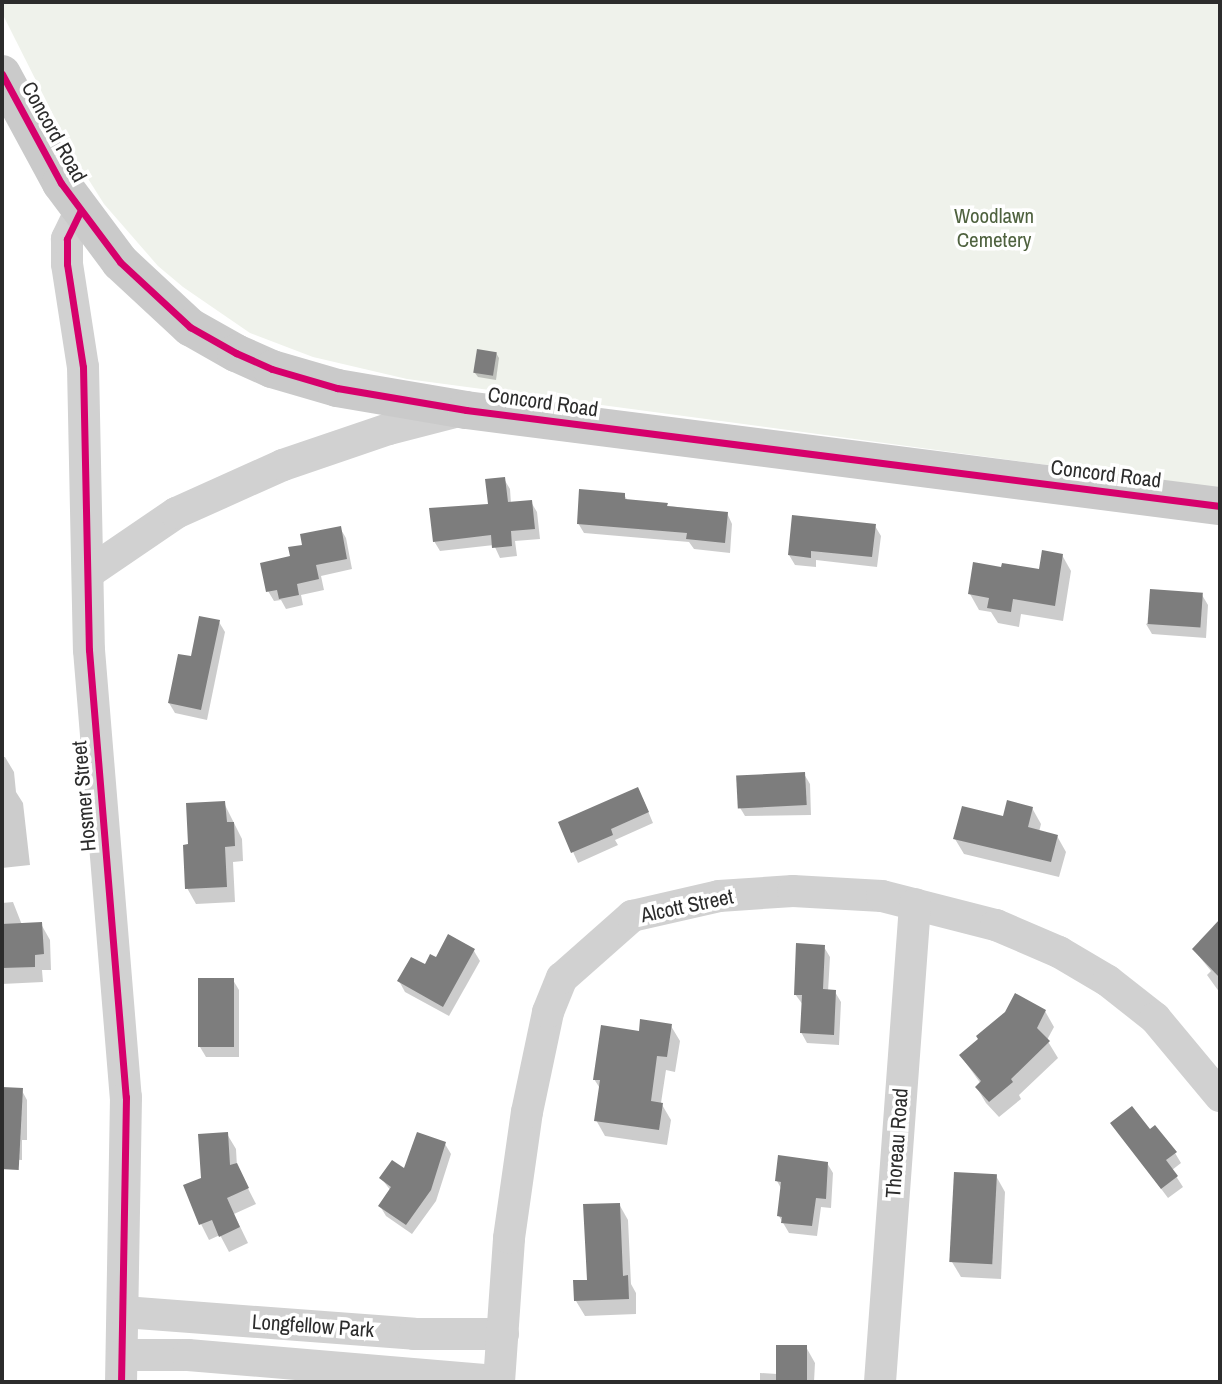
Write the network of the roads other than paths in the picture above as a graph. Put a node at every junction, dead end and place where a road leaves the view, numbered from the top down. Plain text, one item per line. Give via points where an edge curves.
1 (2, 75) edge
2 (80, 212) junction
3 (466, 410) junction
4 (1220, 506) edge
5 (88, 573) junction
6 (915, 904) junction
7 (1220, 1096) edge
8 (124, 1312) junction
9 (503, 1334) junction
10 (122, 1369) edge
11 (499, 1382) edge
12 (880, 1382) edge

1 - 2 street, Concord Road
2 - 3 street, Concord Road via 156,298 190,327 236,353 337,388
2 - 5 street, Hosmer Street via 66,239 66,249 83,367
3 - 4 street, Concord Road
3 - 5 street via 389,429 283,465 176,513
5 - 8 street, Hosmer Street via 89,650 126,1097
6 - 7 street, Alcott Street via 996,925 1059,952 1108,981 1155,1018
6 - 9 street, Alcott Street via 882,896 806,892 719,896 632,916 562,978 548,1012 527,1112 509,1238
6 - 12 street, Thoreau Road
8 - 9 street, Longfellow Park via 414,1334
8 - 10 street, Hosmer Street
9 - 11 street, Alcott Street
10 - 11 street, Longfellow Park via 188,1355

